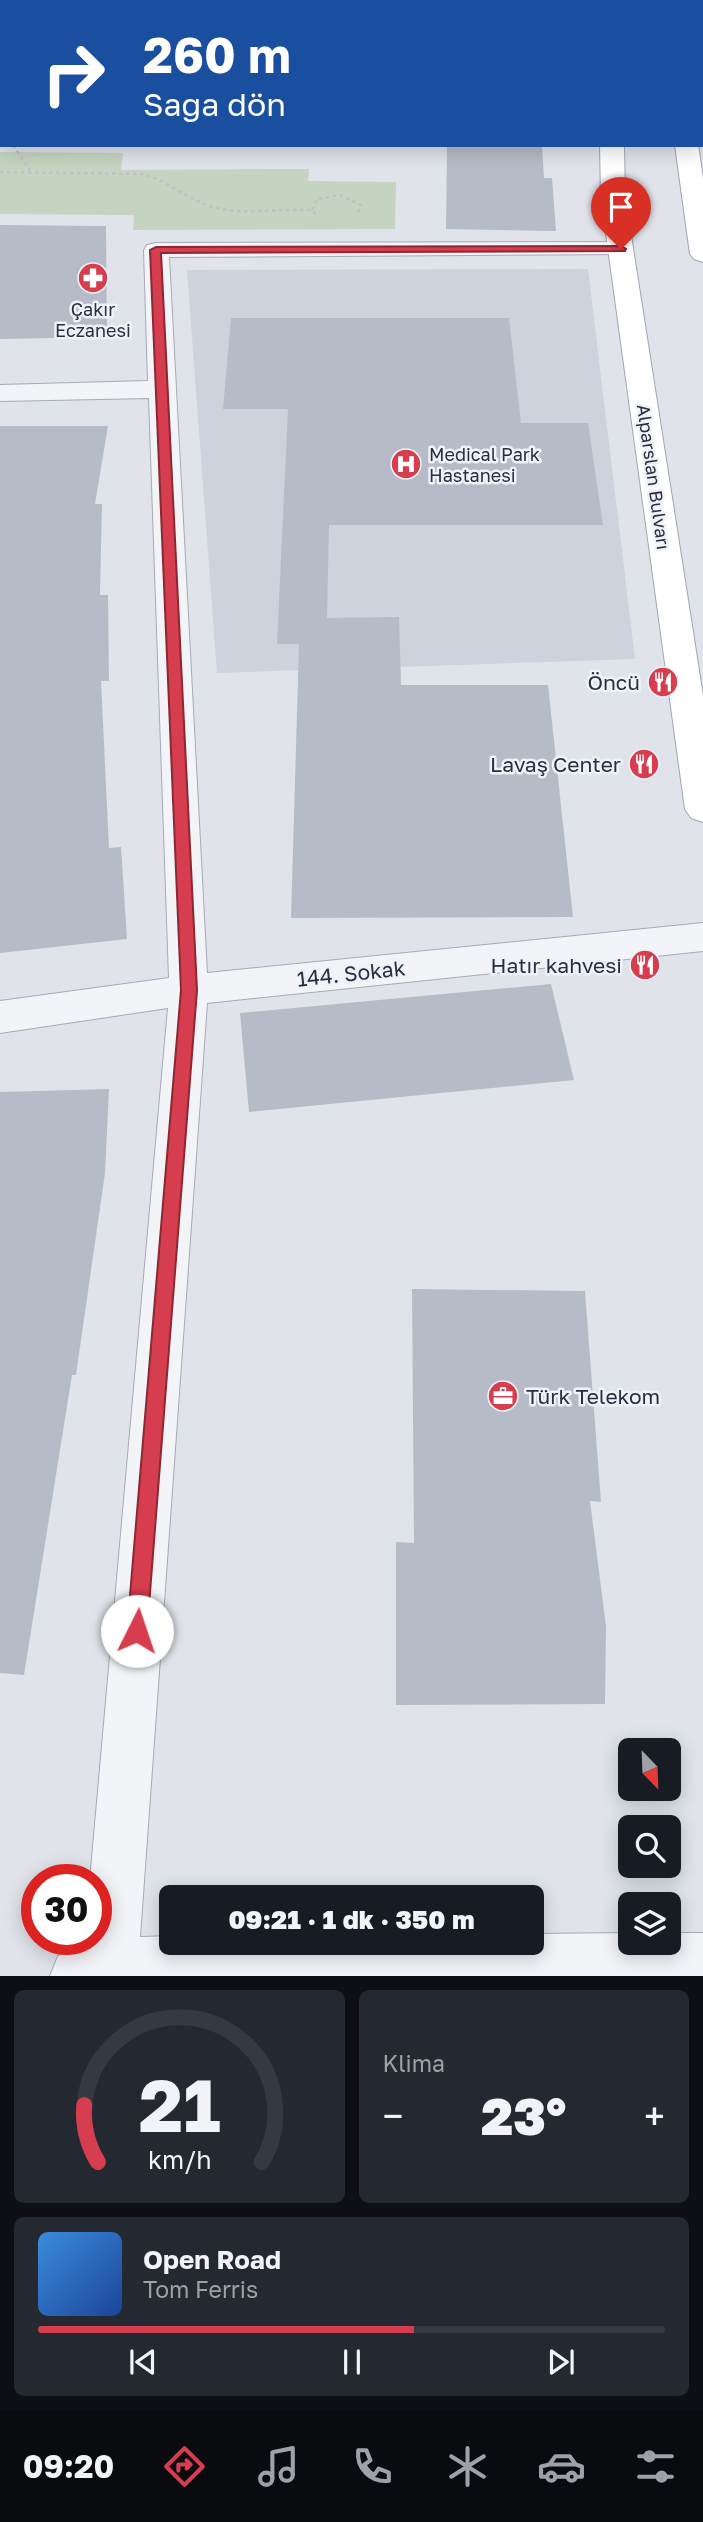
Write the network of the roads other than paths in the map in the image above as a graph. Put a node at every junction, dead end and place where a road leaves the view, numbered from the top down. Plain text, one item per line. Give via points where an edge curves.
1 (612, 147) edge
2 (687, 147) edge
3 (696, 176) edge
4 (621, 249) junction
5 (703, 254) edge
6 (162, 389) junction
7 (0, 393) edge
8 (703, 809) edge
9 (703, 937) edge
10 (189, 990) junction
11 (0, 1017) edge
12 (703, 1961) edge
13 (94, 1971) edge

1 - 4 main road, Alparslan Bulvarı
2 - 3 main road
3 - 5 main road
4 - 6 street via 156,250
4 - 8 main road, Alparslan Bulvarı
6 - 7 street
6 - 10 street
9 - 10 street, 144. Sokak
10 - 11 street, 144. Sokak
10 - 13 street
12 - 13 street

